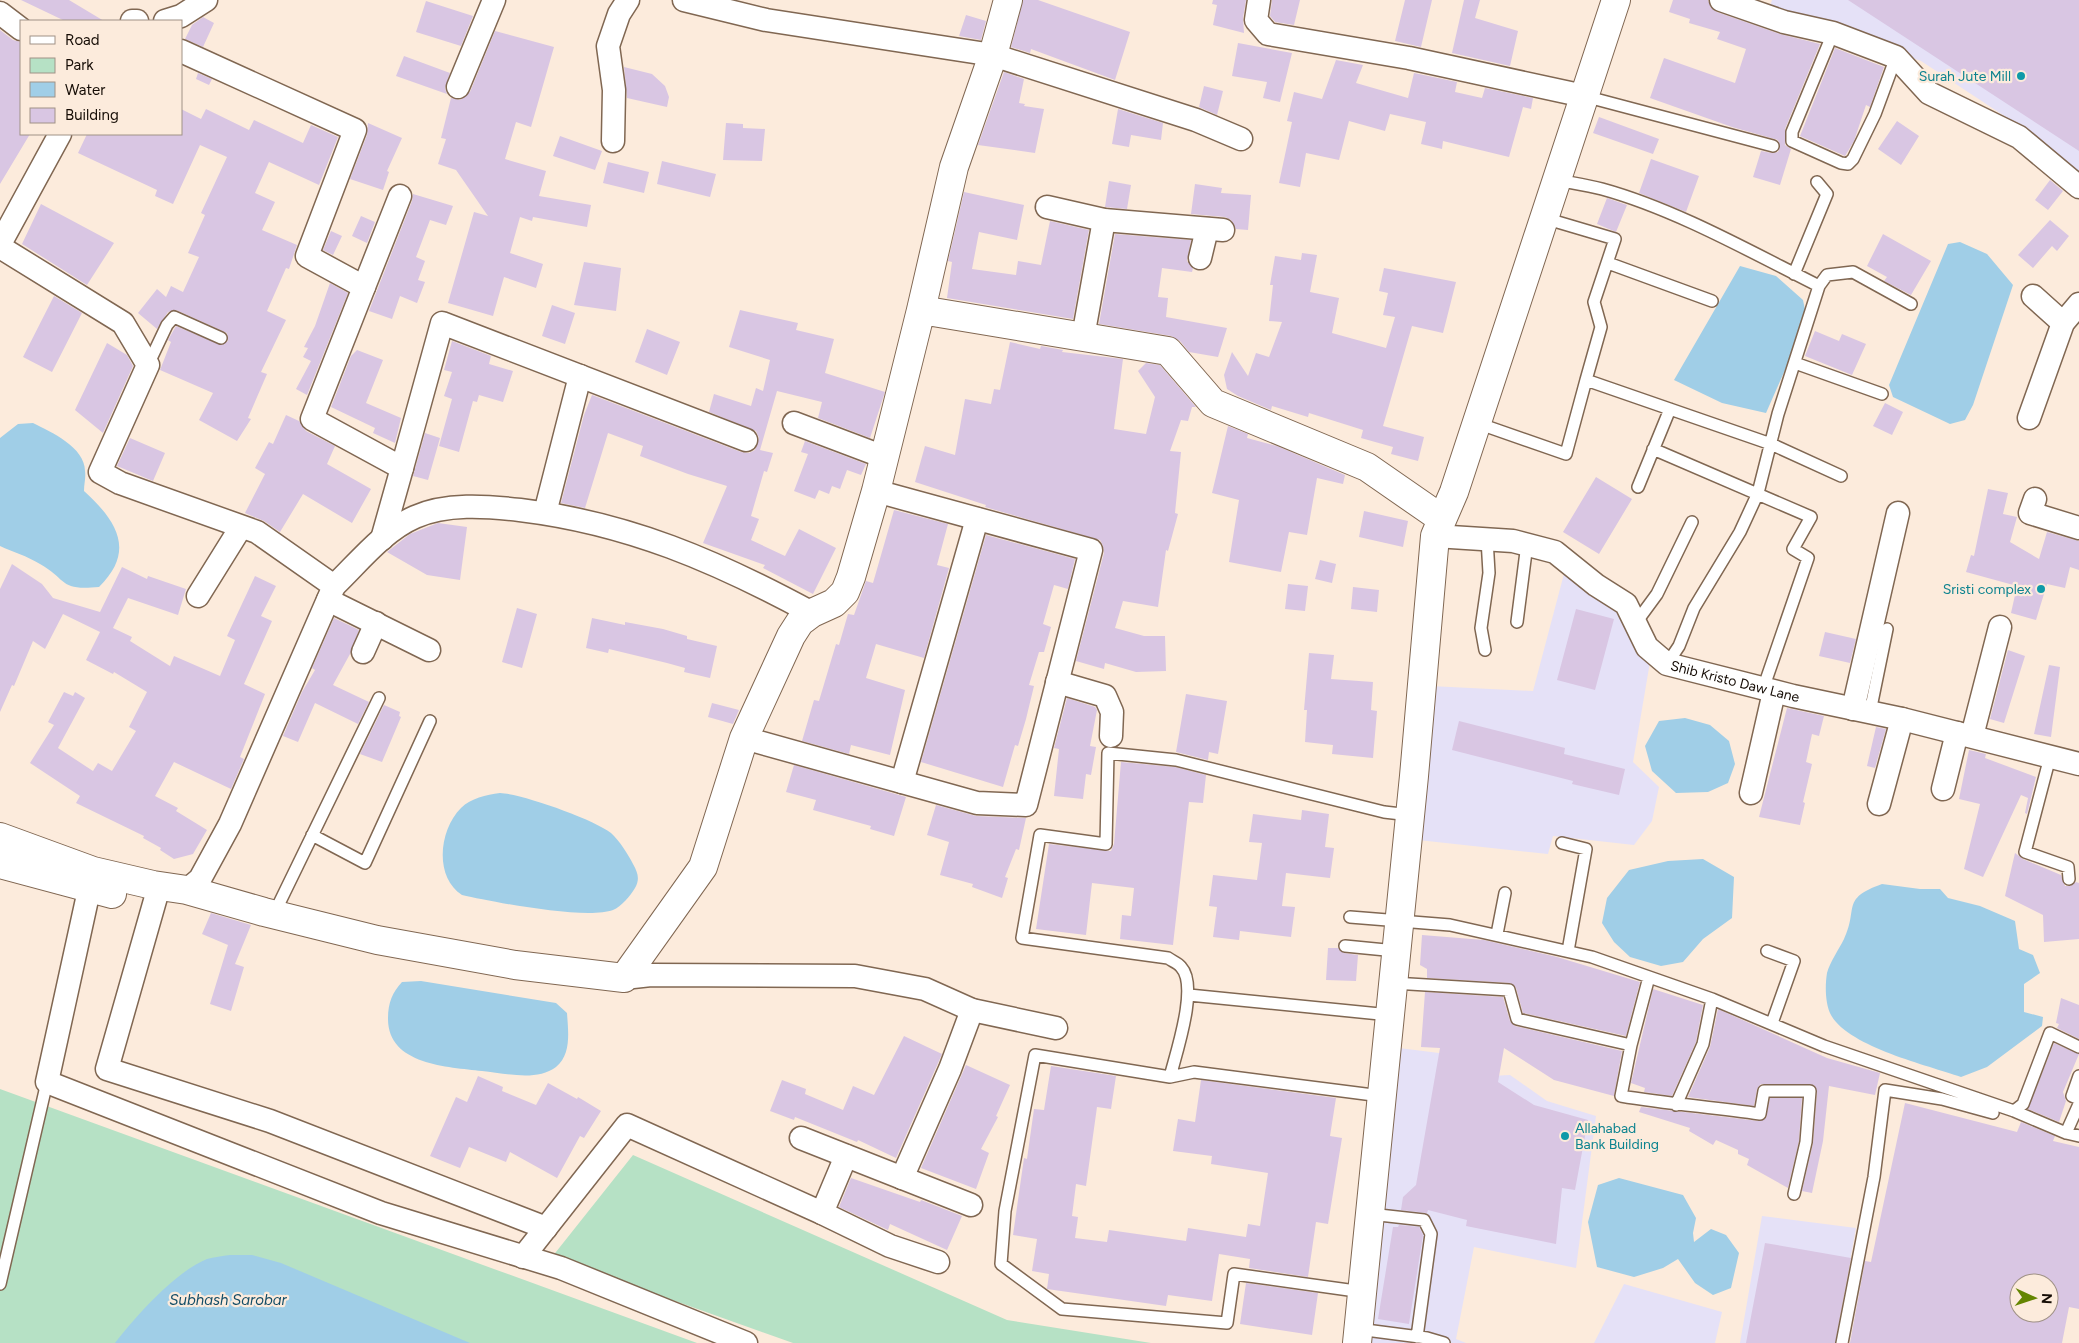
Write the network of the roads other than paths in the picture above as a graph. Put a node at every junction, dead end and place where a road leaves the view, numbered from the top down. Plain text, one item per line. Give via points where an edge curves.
1 (206, 0) edge
2 (494, 0) edge
3 (628, 0) edge
4 (684, 0) edge
5 (1008, 0) edge
6 (1258, 0) edge
7 (1616, 0) edge
8 (1721, 0) edge
9 (1756, 5) edge
10 (0, 13) edge
11 (168, 20) edge
12 (20, 27) edge
13 (1833, 33) junction
14 (182, 51) edge
15 (993, 55) junction
16 (1896, 57) junction
17 (458, 87) dead end
18 (1584, 96) junction
19 (59, 135) edge
20 (1241, 139) dead end
21 (613, 141) dead end
22 (1773, 146) dead end
23 (1557, 180) junction
24 (1817, 182) dead end
25 (2079, 187) edge
26 (400, 196) dead end
27 (1047, 207) dead end
28 (1544, 218) junction
29 (1104, 220) junction
30 (0, 246) edge
31 (1200, 258) dead end
32 (1608, 262) junction
33 (1794, 274) junction
34 (1819, 286) junction
35 (364, 287) junction
36 (2033, 296) dead end
37 (1712, 301) dead end
38 (1911, 304) dead end
39 (2079, 304) edge
40 (921, 310) junction
41 (2063, 323) junction
42 (1083, 336) junction
43 (221, 338) dead end
44 (1796, 363) junction
45 (148, 365) junction
46 (580, 376) junction
47 (1586, 380) junction
48 (1882, 394) dead end
49 (1670, 409) junction
50 (2029, 418) dead end
51 (1477, 423) junction
52 (794, 424) dead end
53 (746, 440) dead end
54 (1771, 444) junction
55 (1653, 449) junction
56 (884, 457) junction
57 (402, 468) junction
58 (1841, 476) dead end
59 (1638, 487) dead end
60 (876, 491) junction
61 (1758, 493) junction
62 (2035, 499) dead end
63 (545, 513) junction
64 (1898, 513) dead end
65 (978, 519) junction
66 (1692, 522) dead end
67 (241, 527) junction
68 (1438, 527) junction
69 (2079, 528) edge
70 (382, 539) junction
71 (1487, 539) junction
72 (1527, 544) junction
73 (331, 593) junction
74 (198, 596) dead end
75 (812, 613) junction
76 (1517, 622) dead end
77 (376, 623) junction
78 (1636, 624) junction
79 (2000, 627) dead end
80 (1887, 628) dead end
81 (430, 650) dead end
82 (1485, 650) dead end
83 (363, 652) dead end
84 (1667, 664) junction
85 (1057, 682) junction
86 (1768, 690) junction
87 (379, 698) dead end
88 (1862, 710) junction
89 (1902, 719) junction
90 (430, 721) dead end
91 (1964, 734) junction
92 (1111, 736) dead end
93 (744, 738) junction
94 (2050, 757) junction
95 (2079, 764) edge
96 (902, 782) junction
97 (1944, 789) dead end
98 (1751, 793) dead end
99 (1879, 804) dead end
100 (1410, 815) junction
101 (312, 835) junction
102 (0, 837) edge
103 (1562, 843) dead end
104 (0, 864) edge
105 (2069, 879) dead end
106 (91, 880) junction
107 (188, 890) junction
108 (1505, 893) dead end
109 (156, 897) junction
110 (274, 915) junction
111 (1350, 917) dead end
112 (1399, 920) junction
113 (1497, 934) junction
114 (1345, 946) dead end
115 (1396, 951) junction
116 (1568, 951) junction
117 (1767, 951) dead end
118 (1649, 977) junction
119 (624, 978) junction
120 (1393, 983) junction
121 (1189, 995) junction
122 (1712, 999) junction
123 (972, 1010) junction
124 (1390, 1015) junction
125 (1772, 1023) junction
126 (1056, 1028) dead end
127 (1631, 1045) junction
128 (2079, 1047) edge
129 (2079, 1076) edge
130 (1170, 1077) junction
131 (47, 1082) junction
132 (1382, 1096) junction
133 (2079, 1100) edge
134 (2079, 1104) edge
135 (1676, 1105) junction
136 (2014, 1111) junction
137 (1993, 1114) dead end
138 (2066, 1133) junction
139 (2079, 1136) edge
140 (802, 1138) dead end
141 (846, 1156) junction
142 (902, 1178) junction
143 (1794, 1194) dead end
144 (971, 1205) dead end
145 (822, 1213) junction
146 (1370, 1214) junction
147 (546, 1228) junction
148 (524, 1257) junction
149 (938, 1262) dead end
150 (0, 1284) edge
151 (1363, 1292) junction
152 (1358, 1336) edge
153 (1417, 1337) junction
154 (746, 1343) edge
155 (1444, 1343) edge
156 (1842, 1343) edge

1 - 11 street
2 - 17 street
3 - 21 street via 618,14 608,46 614,90
4 - 15 street via 766,20
5 - 15 street
6 - 18 street via 1256,20 1268,34 1409,58
7 - 18 street
8 - 9 street
9 - 13 street via 1784,22
10 - 12 street
13 - 16 street
13 - 16 lane via 1792,132 1792,141 1841,163 1848,164 1854,160
14 - 35 street via 355,130 307,256
15 - 20 street via 1196,120
15 - 40 street via 954,167
16 - 25 street via 1929,93 2019,137
18 - 22 lane
18 - 23 street
19 - 30 street
23 - 28 street
23 - 33 lane via 1602,189 1644,203
24 - 33 lane via 1827,194
26 - 35 street
27 - 29 street
28 - 32 lane via 1615,239
28 - 51 street
29 - 31 street via 1215,230
29 - 42 street
30 - 45 street via 122,323
32 - 37 lane
32 - 47 lane via 1594,302 1601,327
33 - 34 lane
34 - 38 lane via 1827,276 1853,272
34 - 44 lane
35 - 57 street via 312,419
36 - 41 street
39 - 41 street
40 - 42 street
40 - 56 street
41 - 50 street
42 - 68 street via 1168,351 1213,403 1367,467
43 - 45 lane via 174,317
44 - 48 lane
44 - 54 lane
45 - 67 street via 100,472 120,483
46 - 53 street
46 - 57 street via 442,323
46 - 63 street
47 - 49 lane
47 - 51 lane via 1566,454
49 - 54 lane
49 - 55 lane
51 - 68 street via 1454,492
52 - 56 street
54 - 58 lane
54 - 61 lane
55 - 59 lane
55 - 61 lane
56 - 60 street
57 - 70 street
60 - 65 street
60 - 75 street via 845,592 834,603
61 - 84 lane
61 - 86 lane via 1811,517 1793,549 1808,558
62 - 69 street via 2030,513
63 - 70 street via 497,507 437,510 416,516
63 - 75 street via 658,541 752,581
64 - 88 street
65 - 85 street via 1091,550
65 - 96 street
66 - 78 lane via 1657,594
67 - 73 street via 257,532
67 - 74 street
68 - 71 street, Shib Kristo Daw Lane
68 - 100 street
70 - 73 street
71 - 72 street, Shib Kristo Daw Lane
71 - 82 lane via 1489,573 1481,628
72 - 76 lane
72 - 78 street, Shib Kristo Daw Lane via 1555,552 1626,604
73 - 77 street
73 - 107 street via 230,824 200,879
75 - 93 street via 800,622 791,636
77 - 81 street
77 - 83 street
78 - 84 street, Shib Kristo Daw Lane via 1647,647
79 - 91 street
80 - 88 lane
84 - 86 street, Shib Kristo Daw Lane
85 - 92 street via 1105,696 1112,712
85 - 96 street via 1026,805 977,804
86 - 88 street, Shib Kristo Daw Lane
86 - 98 street
87 - 101 lane
88 - 89 street, Shib Kristo Daw Lane
89 - 91 street, Shib Kristo Daw Lane
89 - 99 street
90 - 101 lane via 365,863
91 - 94 street, Shib Kristo Daw Lane
91 - 97 street
93 - 96 street
93 - 119 street via 703,867
94 - 95 street, Shib Kristo Daw Lane
94 - 105 lane via 2025,852 2068,867
100 - 112 street
100 - 121 lane via 1384,812 1176,760 1108,753 1106,844 1040,834 1022,938 1168,958 1182,967
101 - 110 lane
102 - 106 street
103 - 116 lane via 1586,849
104 - 106 street
106 - 107 street
106 - 109 street via 114,895
106 - 131 street
107 - 109 street
107 - 110 street
108 - 113 lane
109 - 147 street via 107,1069 270,1121
110 - 119 street via 457,955
111 - 112 lane
112 - 113 lane via 1450,924
112 - 115 street
113 - 116 lane
114 - 115 lane
115 - 120 street
116 - 118 lane
117 - 125 lane via 1794,961
118 - 122 lane
118 - 127 lane
119 - 123 street via 651,975 856,976 925,989
120 - 124 street
120 - 127 lane via 1510,990 1517,1019
121 - 124 lane
121 - 130 lane
122 - 125 lane
122 - 135 lane via 1703,1044
123 - 126 street
123 - 142 street
124 - 132 street
125 - 136 lane via 1824,1046
127 - 135 lane via 1621,1096
128 - 136 lane via 2050,1033 2022,1104
129 - 133 lane via 2072,1096
130 - 132 lane via 1194,1072
130 - 151 lane via 1035,1055 1005,1211 1001,1264 1062,1309 1227,1323 1234,1274
131 - 148 street via 381,1214
131 - 150 lane
132 - 146 street
134 - 138 lane
135 - 143 lane via 1760,1114 1764,1090 1810,1091 1806,1142
136 - 138 lane
137 - 156 lane via 1942,1099 1885,1090 1874,1177
138 - 139 lane
140 - 141 street
141 - 142 street
141 - 145 street
142 - 144 street
145 - 147 street via 627,1125
145 - 149 street via 890,1246
146 - 151 street
146 - 153 lane via 1424,1220 1431,1234
147 - 148 street
148 - 154 street via 560,1268
151 - 152 street
152 - 153 lane
153 - 155 lane

